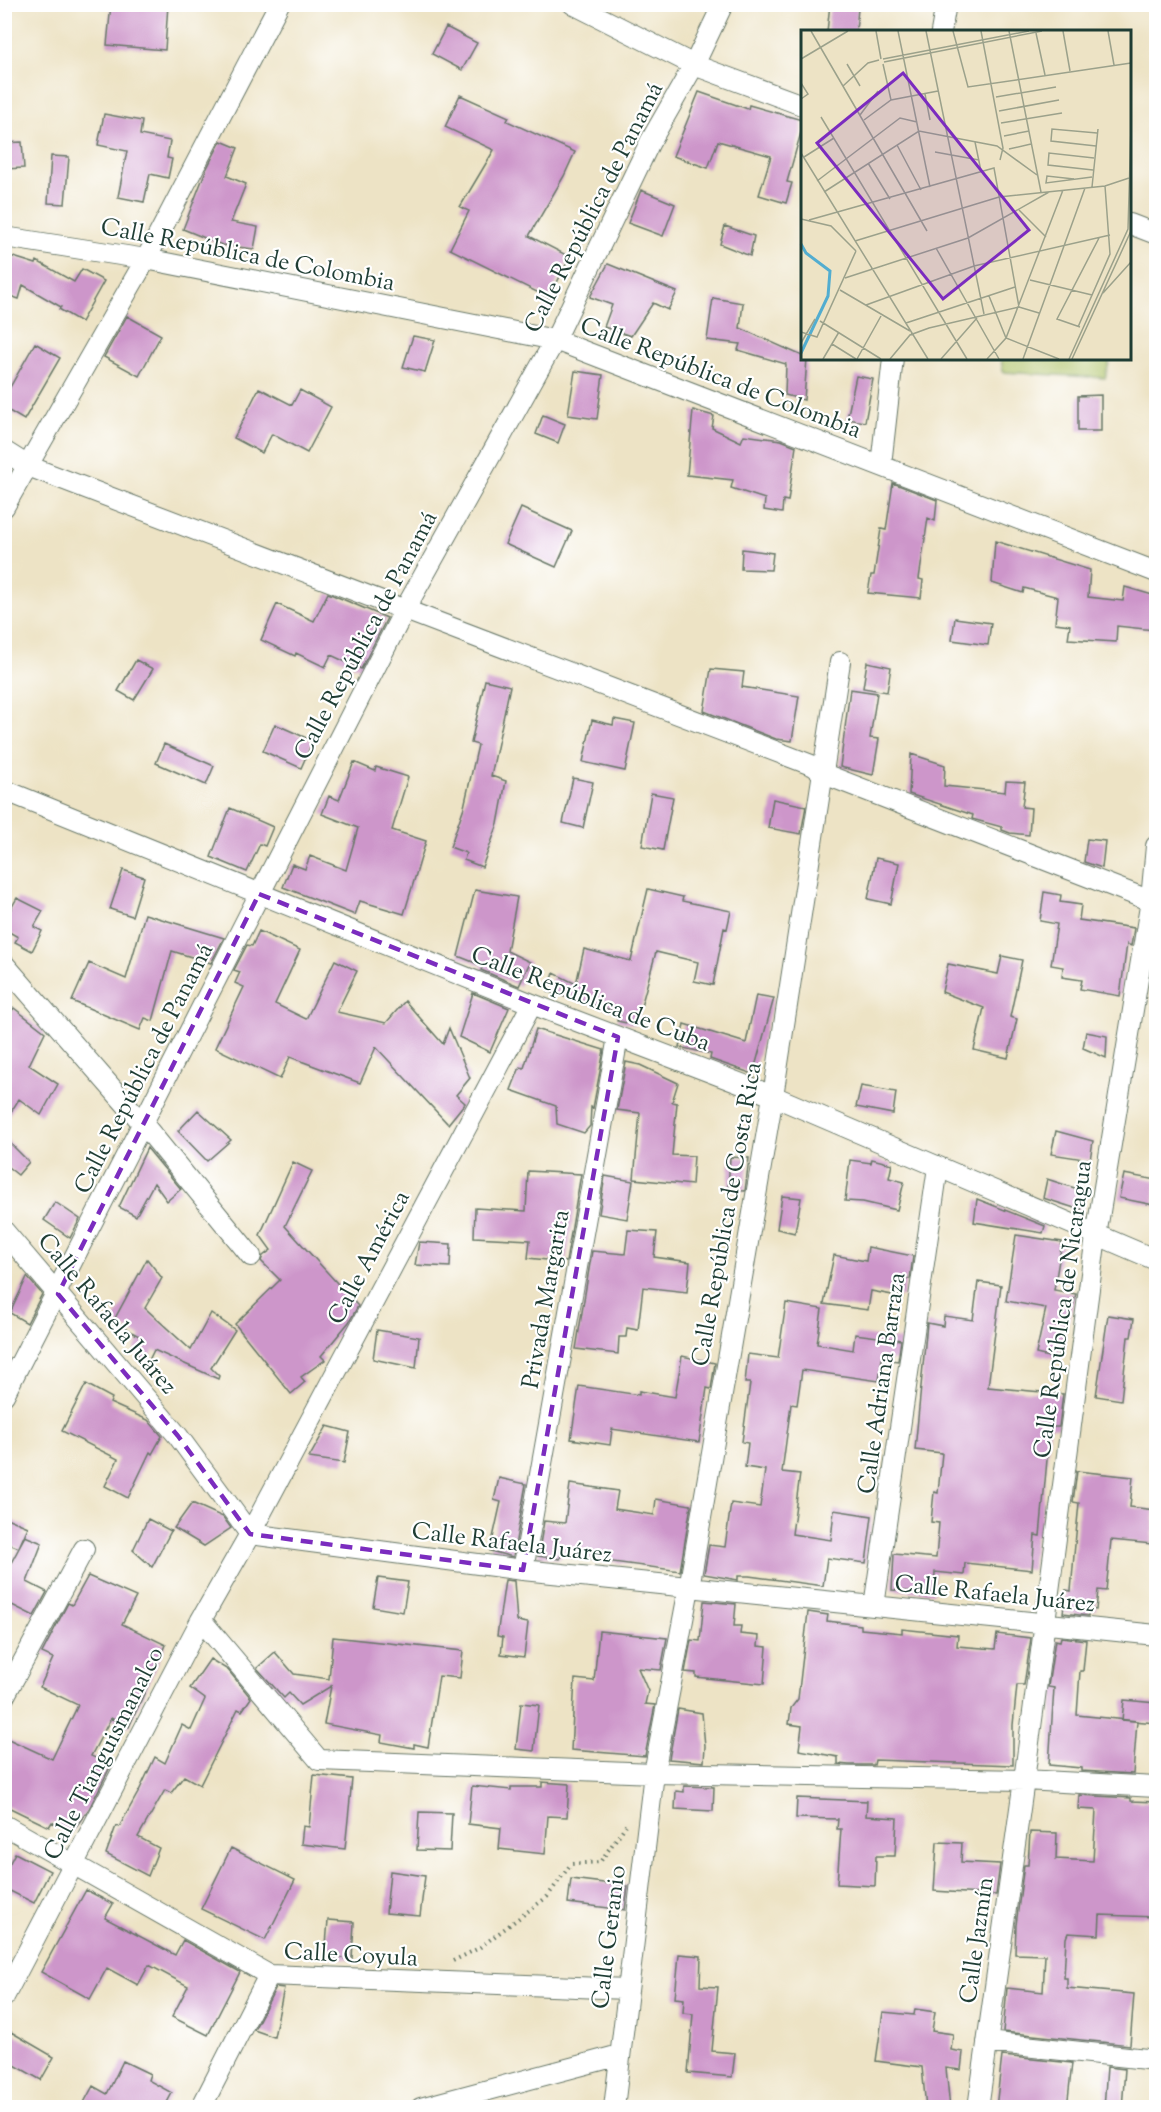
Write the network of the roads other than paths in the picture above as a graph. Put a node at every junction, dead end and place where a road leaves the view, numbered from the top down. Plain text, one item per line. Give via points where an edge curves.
1 (279, 4) edge
2 (573, 4) edge
3 (723, 4) edge
4 (946, 4) edge
5 (941, 30) edge
6 (694, 65) junction
7 (801, 105) edge
8 (1131, 224) edge
9 (1156, 234) edge
10 (4, 237) edge
11 (146, 259) junction
12 (555, 340) junction
13 (893, 360) edge
14 (4, 451) edge
15 (881, 465) junction
16 (28, 466) junction
17 (4, 507) edge
18 (1156, 572) edge
19 (404, 611) junction
20 (840, 663) dead end
21 (824, 774) junction
22 (5, 792) edge
23 (1156, 846) edge
24 (259, 894) junction
25 (1154, 902) edge
26 (4, 964) edge
27 (532, 1004) junction
28 (618, 1037) junction
29 (773, 1096) junction
30 (144, 1125) junction
31 (938, 1167) junction
32 (4, 1231) edge
33 (1096, 1236) junction
34 (251, 1256) dead end
35 (1156, 1260) edge
36 (58, 1293) junction
37 (4, 1395) edge
38 (250, 1534) junction
39 (84, 1549) dead end
40 (523, 1570) junction
41 (689, 1588) junction
42 (874, 1606) junction
43 (201, 1620) junction
44 (1045, 1623) junction
45 (1156, 1635) edge
46 (4, 1697) edge
47 (654, 1773) junction
48 (1024, 1780) junction
49 (1156, 1787) edge
50 (4, 1825) edge
51 (75, 1863) junction
52 (269, 1975) junction
53 (627, 1989) junction
54 (4, 1997) edge
55 (987, 2042) junction
56 (620, 2055) junction
57 (1156, 2060) edge
58 (201, 2108) edge
59 (421, 2108) edge
60 (614, 2108) edge
61 (978, 2108) edge

1 - 11 street
2 - 6 street
3 - 6 street, Calle República de Panamá
4 - 5 street
6 - 7 street
6 - 12 street, Calle República de Panamá via 650,142
8 - 9 street
10 - 11 street, Calle República de Colombia
11 - 12 street, Calle República de Colombia
11 - 16 street
12 - 15 street, Calle República de Colombia
12 - 19 street, Calle República de Panamá
13 - 15 street
14 - 16 street
15 - 18 street, Calle República de Colombia
16 - 17 street
16 - 19 street
19 - 21 street via 814,766
19 - 24 street, Calle República de Panamá
20 - 21 street, Calle República de Costa Rica
21 - 25 street
21 - 29 street, Calle República de Costa Rica
22 - 24 street, Calle República de Cuba
23 - 25 street, Calle República de Nicaragua
24 - 27 street, Calle República de Cuba
24 - 30 street, Calle República de Panamá
25 - 33 street, Calle República de Nicaragua
26 - 30 street
27 - 28 street, Calle República de Cuba
27 - 38 street, Calle América
28 - 29 street, Calle República de Cuba
28 - 40 street, Privada Margarita
29 - 31 street, Calle República de Cuba
29 - 41 street, Calle República de Costa Rica
30 - 34 street
30 - 36 street, Calle República de Panamá
31 - 33 street, Calle República de Cuba
31 - 42 street, Calle Adriana Barraza
32 - 36 street, Calle Rafaela Juárez
33 - 35 street, Calle República de Cuba
33 - 44 street, Calle República de Nicaragua
36 - 37 street, Calle República de Panamá
36 - 38 street, Calle Rafaela Juárez via 178,1436
38 - 40 street, Calle Rafaela Juárez
38 - 43 street, Calle Tianguismanalco
39 - 46 street
40 - 41 street, Calle Rafaela Juárez
41 - 42 street, Calle Rafaela Juárez
41 - 47 street, Calle República de Costa Rica
42 - 44 street, Calle Rafaela Juárez
43 - 47 street via 319,1760
43 - 51 street, Calle Tianguismanalco
44 - 45 street, Calle Rafaela Juárez
44 - 48 street, Calle República de Nicaragua
47 - 48 street
47 - 53 street, Calle Geranio
48 - 49 street
48 - 55 street, Calle Jazmín
50 - 51 street, Calle Coyula
51 - 52 street, Calle Coyula
51 - 54 street, Calle Tianguismanalco
52 - 53 street, Calle Coyula
52 - 58 street
53 - 56 street, Calle Geranio
55 - 57 street
55 - 61 street, Calle Jazmín
56 - 59 street
56 - 60 street, Calle Geranio

